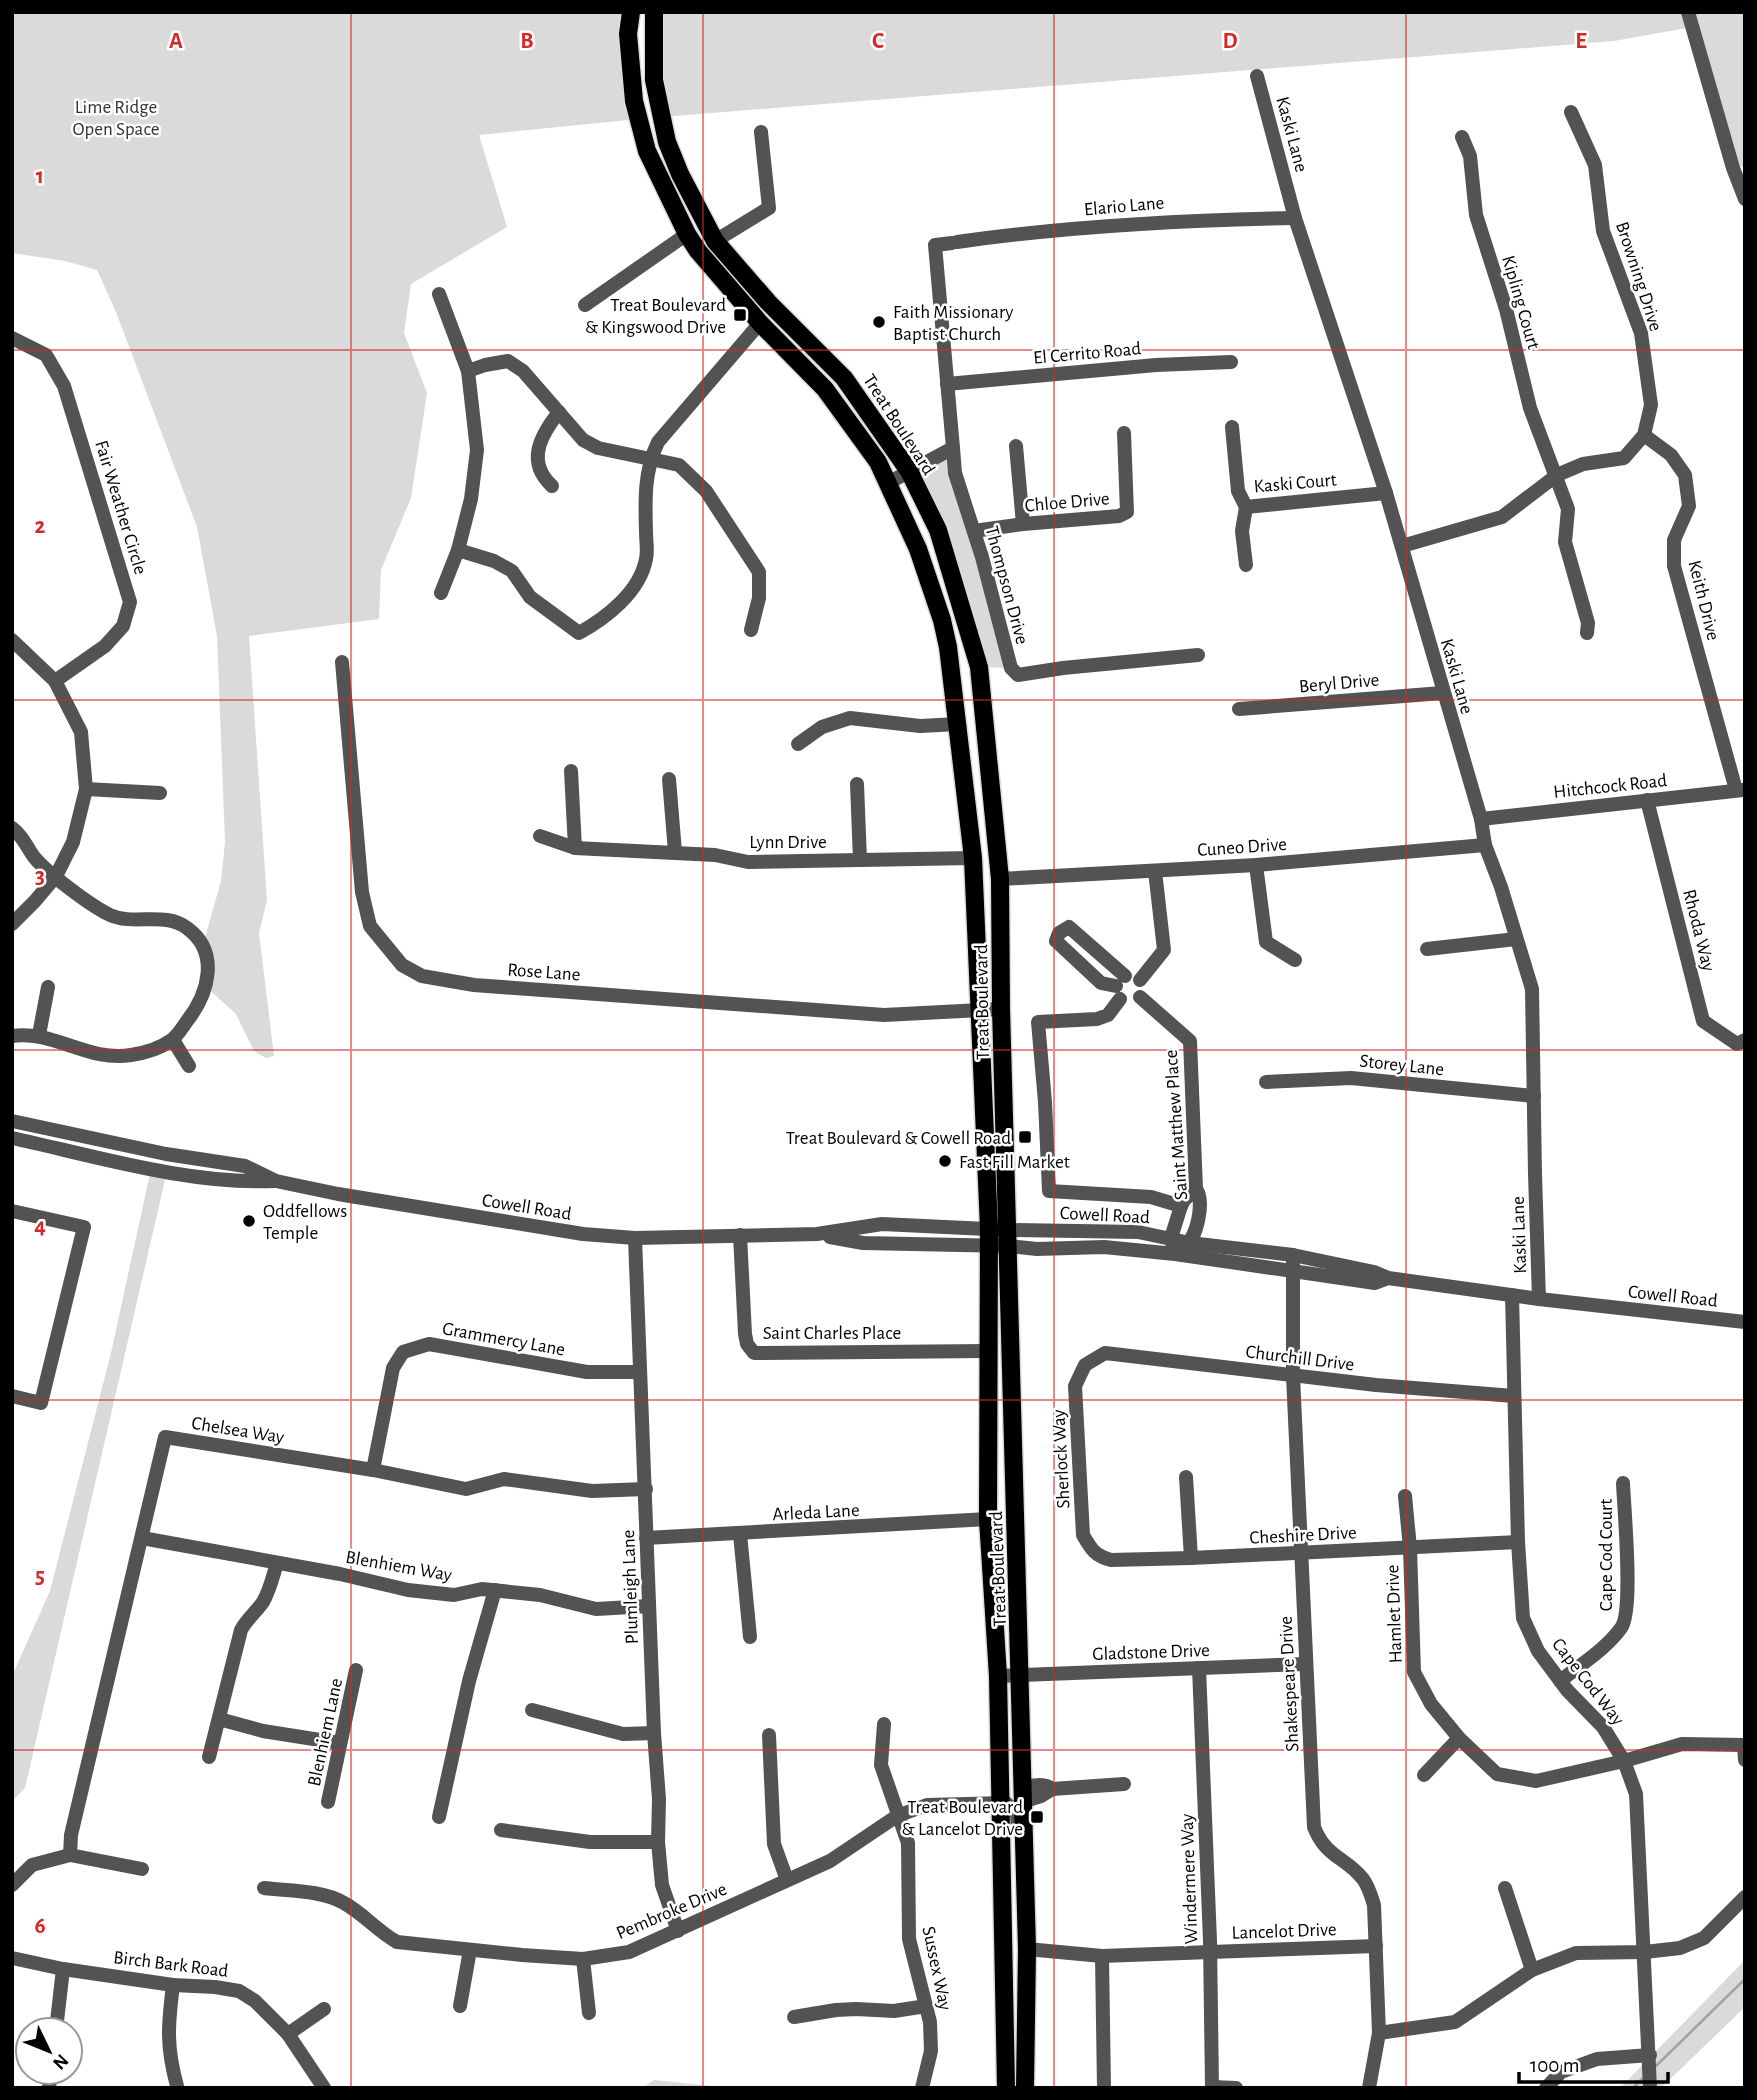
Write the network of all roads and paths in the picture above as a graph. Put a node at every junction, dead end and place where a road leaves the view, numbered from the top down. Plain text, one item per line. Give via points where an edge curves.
1 (631, 12) edge
2 (654, 12) edge
3 (1688, 12) edge
4 (1257, 76) dead end
5 (1571, 112) dead end
6 (761, 131) dead end
7 (1462, 136) dead end
8 (1745, 199) edge
9 (1295, 218) junction
10 (687, 234) junction
11 (717, 243) junction
12 (935, 245) joint
13 (439, 294) dead end
14 (585, 306) dead end
15 (760, 323) junction
16 (12, 338) edge
17 (1230, 362) dead end
18 (830, 364) junction
19 (468, 371) junction
20 (947, 384) junction
21 (559, 412) junction
22 (1232, 427) dead end
23 (1125, 433) dead end
24 (1644, 435) junction
25 (1016, 446) dead end
26 (953, 448) junction
27 (650, 458) junction
28 (909, 471) junction
29 (1557, 475) junction
30 (888, 483) junction
31 (552, 486) dead end
32 (1386, 493) junction
33 (1246, 507) junction
34 (1023, 524) junction
35 (974, 531) junction
36 (1402, 546) junction
37 (458, 550) junction
38 (1246, 565) dead end
39 (441, 593) dead end
40 (751, 630) dead end
41 (1587, 633) dead end
42 (12, 640) edge
43 (1198, 655) dead end
44 (342, 662) dead end
45 (55, 681) junction
46 (1442, 693) junction
47 (1239, 709) dead end
48 (958, 724) junction
49 (798, 744) dead end
50 (571, 771) dead end
51 (669, 779) dead end
52 (857, 784) dead end
53 (86, 789) junction
54 (1740, 790) edge
55 (160, 793) dead end
56 (1647, 800) junction
57 (1480, 819) junction
58 (12, 828) edge
59 (540, 836) dead end
60 (1485, 845) junction
61 (575, 848) junction
62 (676, 852) junction
63 (973, 858) junction
64 (860, 860) junction
65 (1256, 865) junction
66 (1155, 871) junction
67 (56, 876) junction
68 (1000, 879) junction
69 (12, 924) edge
70 (1516, 939) junction
71 (1427, 949) dead end
72 (1295, 960) dead end
73 (1140, 980) junction
74 (48, 986) dead end
75 (1120, 987) junction
76 (1140, 997) junction
77 (1001, 1009) junction
78 (980, 1011) junction
79 (39, 1035) junction
80 (12, 1036) edge
81 (173, 1040) junction
82 (1745, 1040) edge
83 (190, 1066) dead end
84 (1266, 1082) dead end
85 (1534, 1096) junction
86 (12, 1121) edge
87 (12, 1138) edge
88 (276, 1181) junction
89 (1196, 1189) junction
90 (1181, 1206) junction
91 (12, 1211) edge
92 (740, 1235) junction
93 (989, 1237) junction
94 (635, 1238) junction
95 (1008, 1238) junction
96 (1171, 1238) junction
97 (1190, 1243) junction
98 (1175, 1254) junction
99 (1293, 1255) junction
100 (1292, 1272) junction
101 (1388, 1278) junction
102 (1512, 1295) junction
103 (1539, 1299) junction
104 (1745, 1322) edge
105 (987, 1351) junction
106 (1085, 1365) joint
107 (638, 1372) junction
108 (1293, 1376) junction
109 (12, 1396) edge
110 (1514, 1396) junction
111 (373, 1470) junction
112 (1186, 1477) dead end
113 (1623, 1483) dead end
114 (646, 1489) junction
115 (1405, 1496) dead end
116 (988, 1519) junction
117 (740, 1534) junction
118 (142, 1538) junction
119 (646, 1538) junction
120 (1518, 1542) junction
121 (1409, 1548) junction
122 (1092, 1551) joint
123 (1301, 1553) junction
124 (1191, 1558) junction
125 (276, 1563) junction
126 (495, 1590) junction
127 (649, 1606) junction
128 (750, 1637) dead end
129 (1305, 1664) junction
130 (1199, 1668) junction
131 (356, 1670) dead end
132 (1021, 1675) junction
133 (998, 1676) junction
134 (1560, 1681) junction
135 (532, 1710) dead end
136 (219, 1719) junction
137 (884, 1724) dead end
138 (654, 1733) junction
139 (769, 1735) dead end
140 (1459, 1738) junction
141 (339, 1743) junction
142 (1744, 1750) edge
143 (209, 1757) dead end
144 (1021, 1758) junction
145 (1623, 1761) junction
146 (1424, 1775) dead end
147 (1125, 1784) dead end
148 (1022, 1795) junction
149 (328, 1802) dead end
150 (1001, 1802) junction
151 (897, 1816) junction
152 (439, 1817) dead end
153 (501, 1830) dead end
154 (658, 1842) junction
155 (70, 1855) junction
156 (142, 1869) dead end
157 (788, 1880) junction
158 (12, 1885) edge
159 (264, 1888) dead end
160 (1505, 1888) dead end
161 (1745, 1897) edge
162 (1025, 1903) junction
163 (678, 1931) junction
164 (1376, 1946) junction
165 (1027, 1949) junction
166 (470, 1950) junction
167 (1211, 1952) junction
168 (1645, 1952) junction
169 (1102, 1956) junction
170 (12, 1958) edge
171 (583, 1959) junction
172 (64, 1969) junction
173 (1532, 1970) junction
174 (173, 1985) junction
175 (1005, 1992) junction
176 (460, 2006) dead end
177 (926, 2006) junction
178 (324, 2009) dead end
179 (589, 2013) dead end
180 (58, 2016) edge
181 (794, 2017) dead end
182 (1379, 2033) junction
183 (288, 2034) junction
184 (1650, 2055) junction
185 (177, 2086) dead end
186 (1212, 2087) edge
187 (324, 2088) edge
188 (922, 2088) edge
189 (993, 2088) edge
190 (1006, 2088) edge
191 (1025, 2088) edge
192 (1104, 2088) edge
193 (1237, 2088) edge
194 (1368, 2088) edge
195 (1546, 2088) edge
196 (1650, 2088) edge

1 - 10 main road, Treat Boulevard via 628,34 636,110 647,151
2 - 11 main road, Treat Boulevard via 654,80 667,142
3 - 8 street
4 - 9 street, Kaski Lane
5 - 24 street, Browning Drive via 1595,165 1603,231 1641,332 1651,405
6 - 11 street via 769,208
7 - 29 street, Kipling Court via 1470,156 1476,215 1506,309 1530,408
9 - 12 street, Elario Lane via 1173,220
9 - 32 street, Kaski Lane
10 - 14 street
10 - 15 main road, Treat Boulevard
11 - 15 main road via 729,274 758,307
11 - 18 main road, Treat Boulevard
12 - 20 street, Thompson Drive
13 - 19 street
15 - 18 main road via 781,327 810,356
15 - 27 street via 666,431
15 - 30 main road, Treat Boulevard via 825,389
16 - 45 street, Fair Weather Circle via 46,355 64,386 130,602 123,626 105,646
17 - 20 street, El Cerrito Road
18 - 28 main road, Treat Boulevard
19 - 21 street via 508,361 523,371
19 - 37 street via 477,450
20 - 26 street, Thompson Drive
21 - 27 street via 583,440 598,448
21 - 31 street via 540,444 540,474
22 - 33 street, Kaski Court via 1238,491
23 - 34 street, Chloe Drive via 1127,512
24 - 29 street via 1624,458 1583,464
24 - 54 street, Keith Drive via 1671,455 1685,475 1689,506 1674,540 1674,566
25 - 34 street
26 - 28 street
26 - 35 street, Thompson Drive
27 - 37 street via 645,489 646,559 638,582 596,624 579,633 530,597 512,571
27 - 40 street via 679,465 706,491 759,572 759,598
28 - 30 street
28 - 68 main road, Treat Boulevard via 938,530 979,667
29 - 36 street via 1502,517
29 - 41 street, Kipling Court via 1568,509 1565,542 1588,622
30 - 48 main road, Treat Boulevard via 918,549 942,620
32 - 33 street, Kaski Court
32 - 36 street, Kaski Lane
33 - 38 street via 1242,531
34 - 35 street, Chloe Drive
35 - 43 street, Thompson Drive via 1011,668 1018,675
36 - 46 street, Kaski Lane
37 - 39 street
42 - 45 street
44 - 78 street, Rose Lane via 362,892 370,926 402,965 422,976 474,985 884,1015
45 - 53 street via 81,732
46 - 47 street, Beryl Drive
46 - 57 street, Kaski Lane
48 - 49 street via 920,726 850,718 822,727
48 - 63 main road, Treat Boulevard
50 - 61 street
51 - 62 street
52 - 64 street
53 - 55 street
53 - 67 street via 73,842
54 - 56 street, Hitchcock Road
56 - 57 street, Hitchcock Road
56 - 82 street, Rhoda Way via 1703,1021 1737,1044
57 - 60 street, Kaski Lane
58 - 67 street via 34,858
59 - 61 street, Lynn Drive
60 - 65 street, Cuneo Drive
60 - 70 street, Kaski Lane
61 - 62 street, Lynn Drive
62 - 64 street, Lynn Drive via 748,862
63 - 64 street, Lynn Drive
63 - 78 main road, Treat Boulevard
65 - 66 street, Cuneo Drive
65 - 72 street via 1266,942
66 - 68 street, Cuneo Drive
66 - 73 street via 1164,950
67 - 69 street
67 - 81 street via 111,916 142,922 167,919 186,927 203,945 210,967 204,994
68 - 77 main road, Treat Boulevard
70 - 71 street
70 - 85 street, Kaski Lane via 1532,989
73 - 75 street via 1133,975
73 - 76 street
74 - 79 street
75 - 76 street via 1129,1003
75 - 90 street via 1108,1015 1038,1022 1049,1191 1150,1197
76 - 89 street, Saint Matthew Place via 1190,1041
77 - 78 street, Rose Lane
77 - 95 main road, Treat Boulevard
78 - 93 main road, Treat Boulevard
79 - 80 street
79 - 81 street via 93,1055 115,1057 153,1050
81 - 83 street
84 - 85 street, Storey Lane via 1351,1077
85 - 103 street, Kaski Lane
86 - 88 street, Cowell Road via 245,1166
87 - 88 street, Cowell Road via 151,1169 244,1182
88 - 94 street, Cowell Road via 529,1227
89 - 90 street
89 - 97 street, Saint Matthew Place via 1201,1206
90 - 96 street, Saint Matthew Place
91 - 109 street via 84,1227 41,1403
92 - 93 street, Cowell Road via 817,1234 863,1243
92 - 94 street, Cowell Road
92 - 105 street, Saint Charles Place via 745,1334 754,1353
93 - 95 street, Cowell Road
93 - 105 main road, Treat Boulevard
94 - 107 street, Plumleigh Lane
95 - 96 street, Cowell Road via 1138,1232
95 - 98 street, Cowell Road via 1037,1249 1104,1247
95 - 132 main road, Treat Boulevard
96 - 97 street, Cowell Road
96 - 98 street
97 - 98 street
97 - 99 street, Cowell Road
98 - 100 street, Cowell Road
99 - 100 street, Shakespeare Drive
99 - 101 street, Cowell Road
100 - 101 street, Cowell Road via 1375,1283
100 - 108 street, Shakespeare Drive
101 - 102 street, Cowell Road
102 - 103 street, Cowell Road
102 - 110 street, Cape Cod Way
103 - 104 street, Cowell Road
105 - 116 main road, Treat Boulevard
106 - 108 street, Churchill Drive via 1105,1353
106 - 122 street, Sherlock Way via 1075,1386 1083,1535
107 - 111 street, Grammercy Lane via 587,1372 429,1344 403,1352 393,1367
107 - 114 street, Plumleigh Lane
108 - 110 street, Churchill Drive
108 - 123 street, Shakespeare Drive
110 - 120 street, Cape Cod Way
111 - 114 street, Chelsea Way via 466,1489 504,1479 592,1491
111 - 118 street, Chelsea Way via 165,1437
112 - 124 street
113 - 134 street, Cape Cod Court via 1628,1603 1623,1626
114 - 119 street, Plumleigh Lane
115 - 121 street, Hamlet Drive
116 - 117 street, Arleda Lane
116 - 133 main road, Treat Boulevard
117 - 119 street, Arleda Lane
117 - 128 street
118 - 125 street, Blenhiem Way
118 - 155 street, Chelsea Way via 73,1824
119 - 127 street, Plumleigh Lane
120 - 121 street, Cheshire Drive
120 - 134 street, Cape Cod Way via 1524,1618 1538,1651
121 - 123 street, Cheshire Drive
121 - 140 street, Hamlet Drive via 1414,1672 1431,1704
122 - 124 street, Cheshire Drive via 1111,1560
123 - 124 street, Cheshire Drive
123 - 129 street, Shakespeare Drive
125 - 126 street, Blenhiem Way via 408,1590 454,1595
125 - 136 street via 262,1604 242,1630
126 - 127 street, Blenhiem Way via 596,1609
126 - 152 street
127 - 138 street, Plumleigh Lane
129 - 130 street, Gladstone Drive
129 - 164 street, Shakespeare Drive via 1314,1827 1320,1842 1369,1889
130 - 132 street, Gladstone Drive
130 - 167 street, Windermere Way
131 - 141 street, Blenhiem Lane
132 - 133 street, Gladstone Drive
132 - 144 main road, Treat Boulevard
133 - 150 main road, Treat Boulevard
134 - 145 street, Cape Cod Way via 1603,1727
135 - 138 street via 623,1734
136 - 141 street
136 - 143 street
137 - 151 street, Sussex Way via 881,1765
138 - 154 street, Plumleigh Lane
139 - 157 street via 774,1844
140 - 145 street, Hamlet Drive via 1497,1774 1536,1781
140 - 146 street
141 - 149 street, Blenhiem Lane
142 - 145 street, Hamlet Drive via 1682,1744
144 - 148 main road, Treat Boulevard
144 - 150 street via 1016,1764 1015,1790
145 - 168 street, Cape Cod Way via 1636,1794
147 - 148 street
148 - 162 main road, Treat Boulevard
150 - 151 street, Pembroke Drive via 927,1805
150 - 162 street via 1018,1818 1019,1894
150 - 175 main road, Treat Boulevard
151 - 157 street, Pembroke Drive via 830,1861
151 - 177 street, Sussex Way via 908,1843 909,1939
153 - 154 street via 590,1842
154 - 163 street, Plumleigh Lane via 662,1885
155 - 156 street
155 - 158 street via 32,1865
157 - 163 street, Pembroke Drive
159 - 166 street, Pembroke Drive via 333,1898 397,1942
160 - 173 street
161 - 168 street via 1704,1938 1681,1948
162 - 165 main road, Treat Boulevard
163 - 171 street, Pembroke Drive via 629,1952
164 - 167 street, Lancelot Drive
164 - 182 street, Shakespeare Drive
165 - 169 street, Lancelot Drive
165 - 191 main road, Treat Boulevard
166 - 171 street, Pembroke Drive
166 - 176 street
167 - 169 street, Lancelot Drive
167 - 186 street, Windermere Way
168 - 173 street via 1576,1953
168 - 184 street, Cape Cod Way
169 - 192 street
170 - 172 street, Birch Bark Road
171 - 179 street
172 - 174 street, Birch Bark Road
172 - 180 street
173 - 182 street via 1455,2022
174 - 183 street, Birch Bark Road via 239,1991
174 - 185 street via 167,2031
175 - 189 main road
175 - 190 main road, Treat Boulevard
177 - 181 street
177 - 188 street, Sussex Way via 931,2051
178 - 183 street
182 - 194 street, Shakespeare Drive
183 - 187 street, Birch Bark Road
184 - 195 street via 1597,2059 1561,2072
184 - 196 street, Cape Cod Way
186 - 193 street

